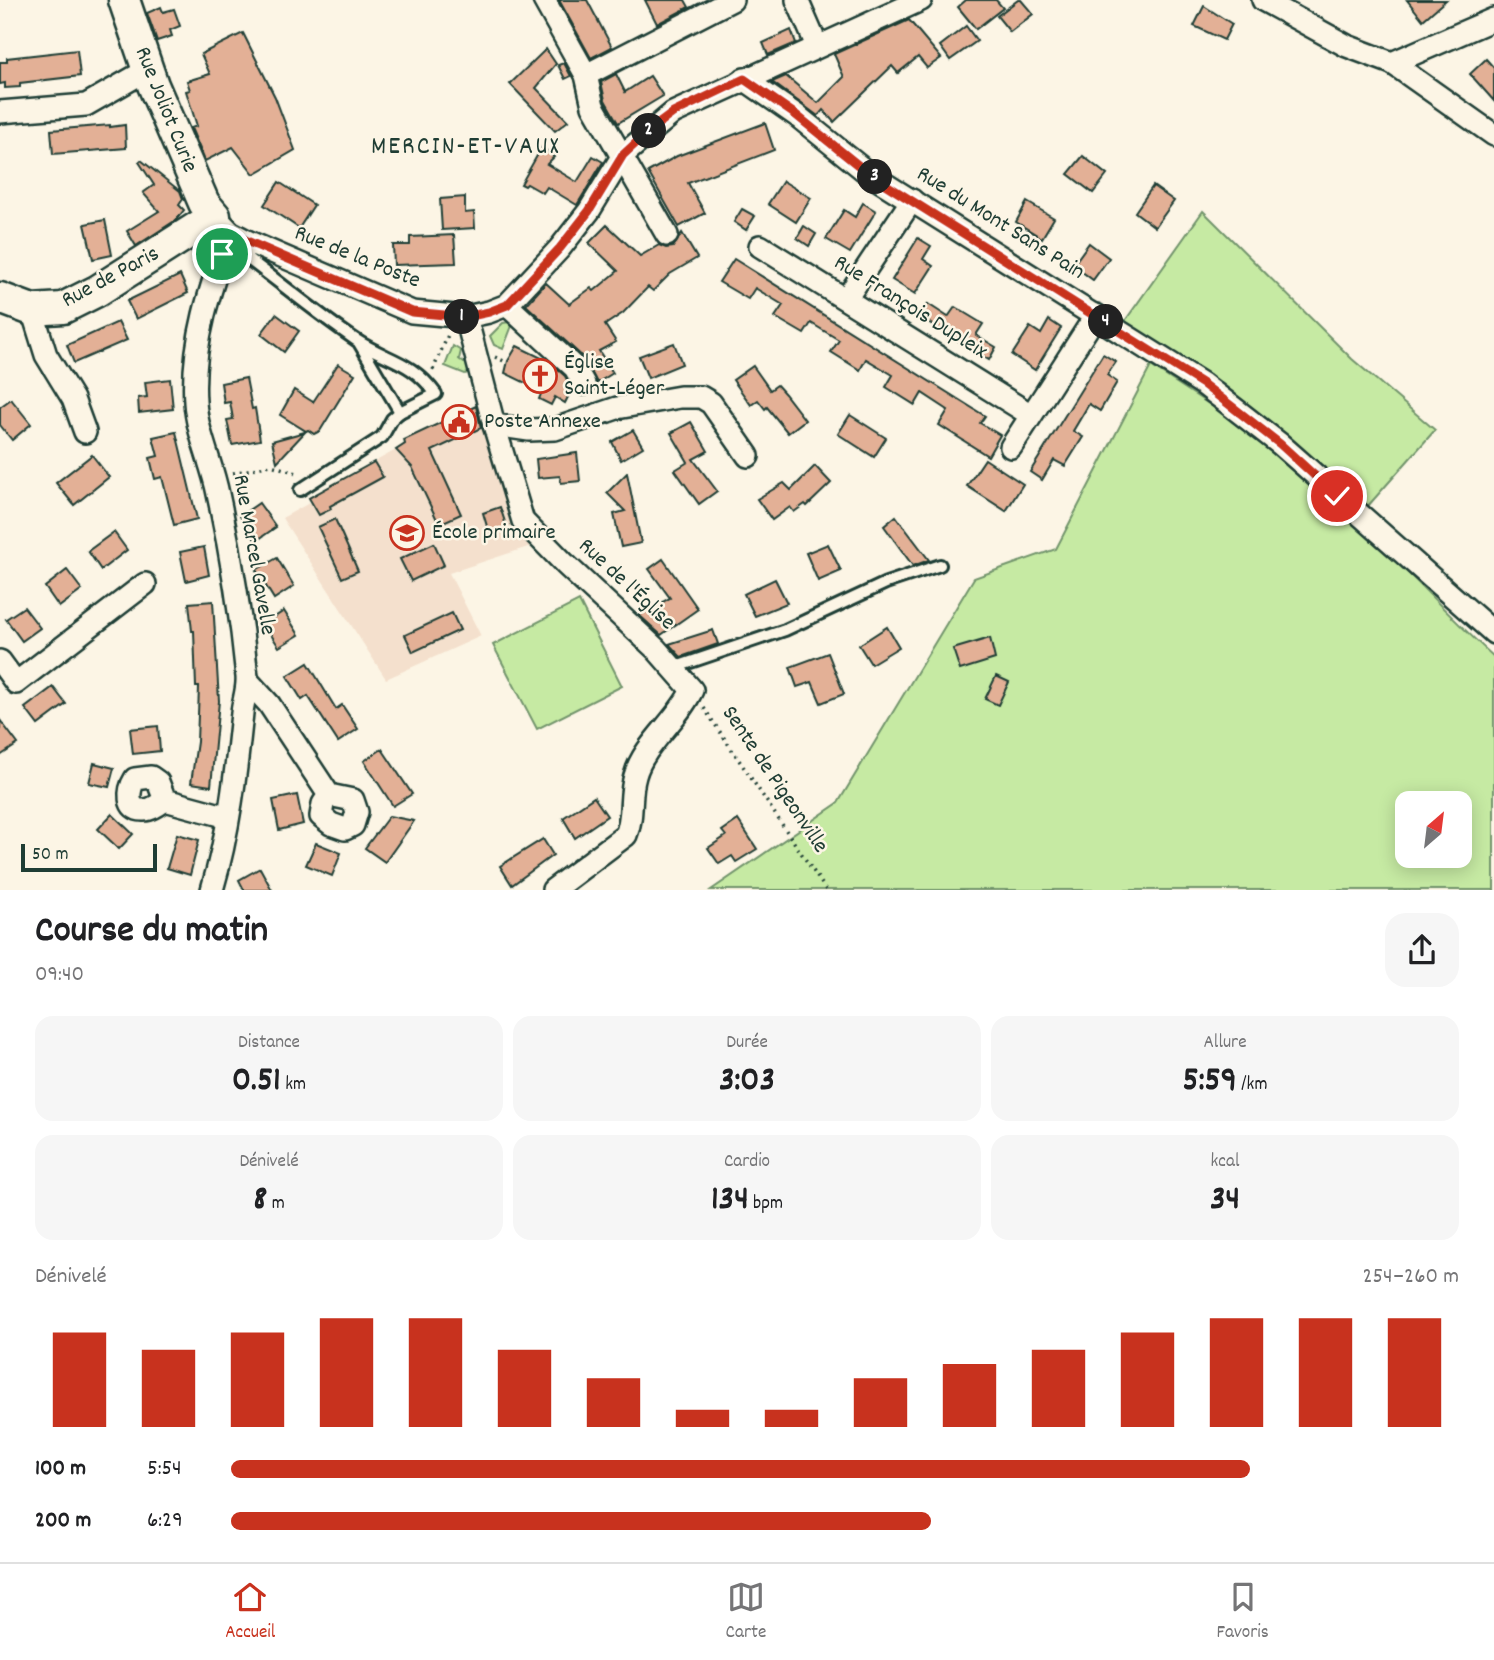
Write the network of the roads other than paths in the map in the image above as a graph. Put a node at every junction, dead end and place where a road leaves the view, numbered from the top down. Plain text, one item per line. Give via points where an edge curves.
1 (124, 0) edge
2 (544, 0) edge
3 (732, 0) edge
4 (797, 0) edge
5 (921, 0) edge
6 (1263, 0) edge
7 (1494, 19) edge
8 (817, 46) junction
9 (1392, 62) junction
10 (147, 70) junction
11 (586, 75) junction
12 (744, 79) junction
13 (0, 112) edge
14 (1494, 135) edge
15 (623, 155) junction
16 (912, 200) junction
17 (223, 224) junction
18 (667, 235) dead end
19 (249, 242) junction
20 (760, 246) dead end
21 (0, 298) edge
22 (846, 299) junction
23 (507, 305) junction
24 (32, 310) junction
25 (1096, 315) junction
26 (466, 317) junction
27 (358, 341) junction
28 (584, 384) dead end
29 (400, 412) junction
30 (1031, 415) junction
31 (494, 425) junction
32 (85, 432) dead end
33 (1011, 447) dead end
34 (748, 456) dead end
35 (300, 490) dead end
36 (940, 565) dead end
37 (145, 584) dead end
38 (1494, 633) edge
39 (0, 661) edge
40 (673, 668) junction
41 (248, 681) junction
42 (8, 689) edge
43 (328, 795) dead end
44 (165, 800) dead end
45 (228, 817) junction
46 (212, 890) edge
47 (553, 890) edge

1 - 10 street, Rue Joliot Curie
2 - 11 street
3 - 11 street
4 - 8 street
5 - 8 street
6 - 9 street via 1347,46
7 - 9 street
8 - 12 street
9 - 14 street
10 - 13 street via 86,104
10 - 17 street, Rue Joliot Curie via 204,203
11 - 15 street via 593,106
12 - 15 street via 673,113
12 - 16 street, Rue du Mont Sans Pain via 869,174
15 - 18 street
15 - 23 street via 575,230
16 - 22 street
16 - 25 street, Rue du Mont Sans Pain
17 - 19 street, Rue de la Poste
17 - 24 street, Rue de Paris via 63,308
17 - 41 street, Rue Marcel Gavelle via 197,359 195,402 232,562
19 - 26 street, Rue de la Poste via 412,312
19 - 27 lane via 247,258
20 - 22 street, Rue François Dupleix
21 - 24 street, Rue de Paris
22 - 30 street, Rue François Dupleix
23 - 26 street, Rue de la Poste
23 - 28 street via 575,368
24 - 32 street via 46,355 73,399
25 - 30 street
25 - 38 street, Rue du Mont Sans Pain via 1203,384 1280,444
26 - 31 street, Rue de l'Église
27 - 29 lane
27 - 29 lane via 411,367 436,394
29 - 35 lane via 382,437
30 - 33 street
31 - 34 street via 555,429 617,408 701,397
31 - 40 street, Rue de l'Église via 523,521
36 - 40 lane via 886,583 785,630
37 - 42 street
39 - 42 street
40 - 47 street, Rue de l'Église via 692,690 634,776 626,835
41 - 43 street via 269,704
41 - 45 street, Rue Marcel Gavelle
44 - 45 street
45 - 46 street, Rue Marcel Gavelle

